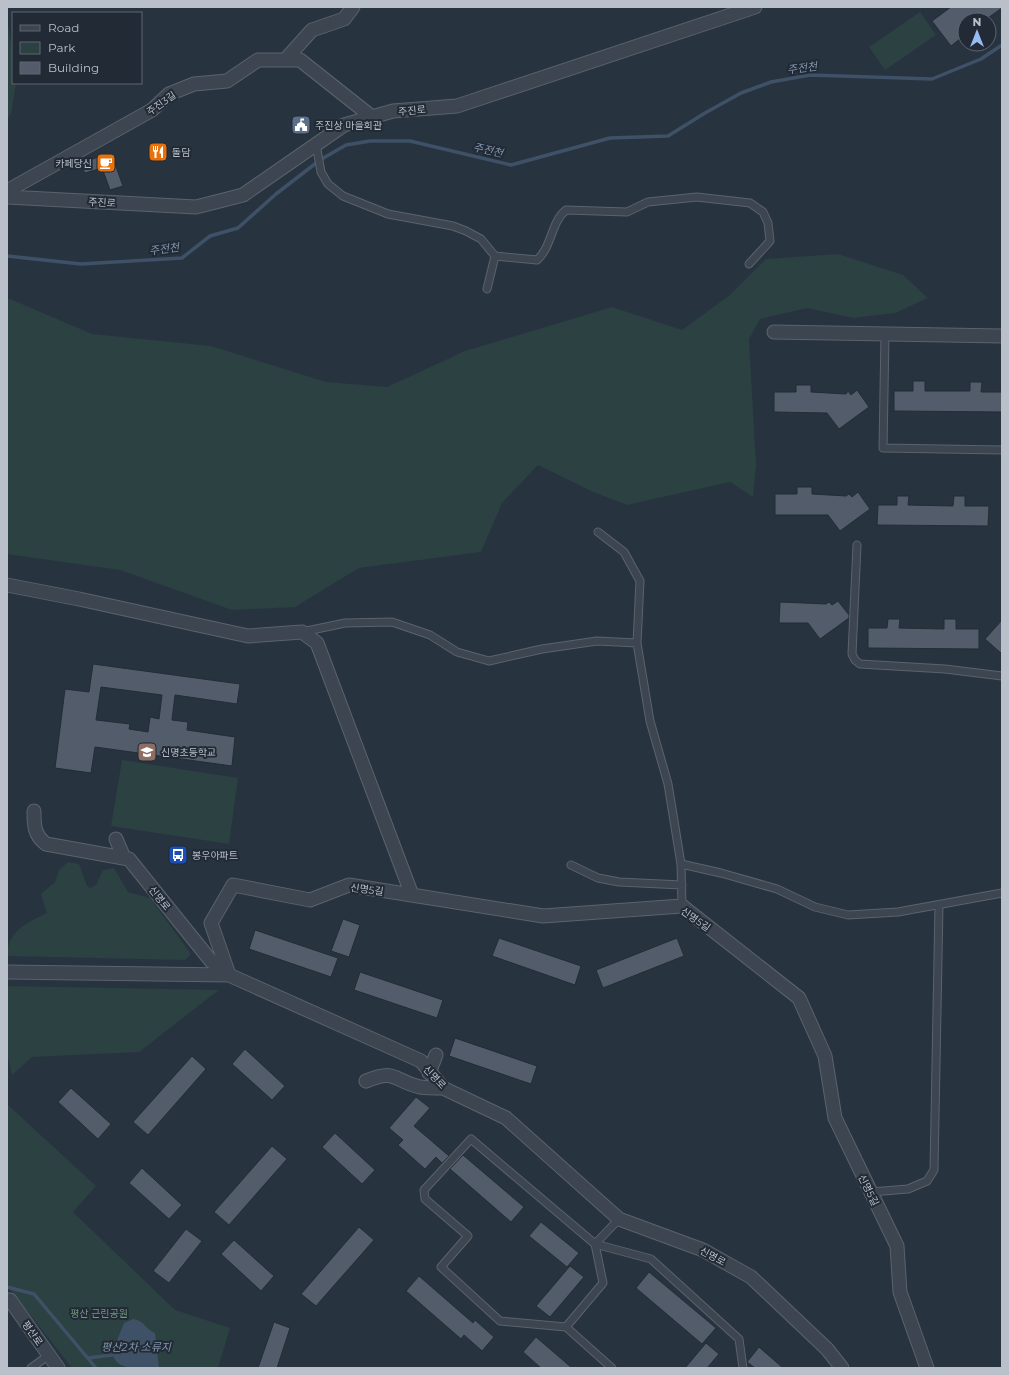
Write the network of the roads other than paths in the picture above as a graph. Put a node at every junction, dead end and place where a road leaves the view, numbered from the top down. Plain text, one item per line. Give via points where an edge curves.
1 (353, 7) edge
2 (755, 7) edge
3 (285, 60) junction
4 (372, 117) junction
5 (317, 148) junction
6 (7, 191) edge
7 (7, 197) edge
8 (494, 256) junction
9 (749, 264) dead end
10 (487, 289) dead end
11 (774, 332) dead end
12 (885, 334) junction
13 (1002, 336) edge
14 (1002, 450) edge
15 (598, 532) dead end
16 (857, 545) dead end
17 (7, 585) edge
18 (302, 632) junction
19 (637, 642) junction
20 (1002, 676) edge
21 (34, 811) dead end
22 (116, 839) dead end
23 (124, 858) junction
24 (682, 864) junction
25 (570, 866) dead end
26 (682, 885) junction
27 (1002, 893) edge
28 (412, 895) junction
29 (939, 905) junction
30 (682, 906) junction
31 (7, 972) edge
32 (229, 975) junction
33 (436, 1055) dead end
34 (429, 1072) junction
35 (366, 1081) dead end
36 (443, 1088) junction
37 (871, 1192) junction
38 (619, 1219) junction
39 (595, 1244) junction
40 (7, 1300) edge
41 (566, 1328) junction
42 (48, 1356) junction
43 (31, 1368) edge
44 (58, 1368) edge
45 (612, 1368) edge
46 (743, 1368) edge
47 (842, 1368) edge
48 (927, 1368) edge

1 - 3 street via 344,19 312,30
2 - 4 street, 주진로 via 457,106 393,111
3 - 4 street, 주진3길 via 300,60
3 - 6 street, 주진3길 via 258,60 226,81 194,84 169,94 152,110
4 - 5 street, 주진로 via 344,125
5 - 7 street, 주진로 via 243,195 196,207
5 - 8 lane via 320,169 328,184 343,196 388,214 466,231 481,239
8 - 9 lane via 537,260 544,254 560,216 566,210 627,212 648,202 697,197 750,203 762,212 768,223 770,241
8 - 10 lane
11 - 12 street
12 - 13 street
12 - 14 lane via 883,448
15 - 19 lane via 624,552 640,580
16 - 20 lane via 852,654 855,660 860,664 945,669
17 - 18 street via 248,636
18 - 19 lane via 345,623 392,622 430,635 457,652 489,661 597,640
18 - 28 street via 317,643
19 - 24 lane via 650,721 668,784
21 - 23 street via 35,831 46,844
22 - 23 street
23 - 32 street, 신명로 via 129,859 211,961
24 - 26 lane
24 - 29 lane via 777,889 815,907 848,915 898,912
25 - 26 lane via 598,878 619,882
26 - 30 lane
27 - 29 lane
28 - 30 street, 신명5길 via 543,916
28 - 32 street, 신명5길 via 349,885 310,900 233,885 211,923
29 - 37 lane via 934,1170 927,1181 908,1189
30 - 37 street, 신명5길 via 799,998 826,1056 835,1118
31 - 32 street
32 - 34 street, 신명로 via 421,1061
33 - 34 street
34 - 36 street, 신명로
35 - 36 street via 381,1075 390,1075 420,1087
36 - 38 street, 신명로 via 506,1118
37 - 48 street, 신명5길 via 897,1246 900,1292
38 - 39 lane
38 - 47 street, 신명로 via 703,1250 751,1277 827,1349
39 - 41 lane via 603,1283
39 - 41 lane via 471,1140 424,1190 425,1199 468,1236 442,1267 500,1321
39 - 46 lane via 651,1259 739,1339
40 - 42 street, 평산로 via 10,1300
41 - 45 lane
42 - 43 lane
42 - 44 street, 평산로

